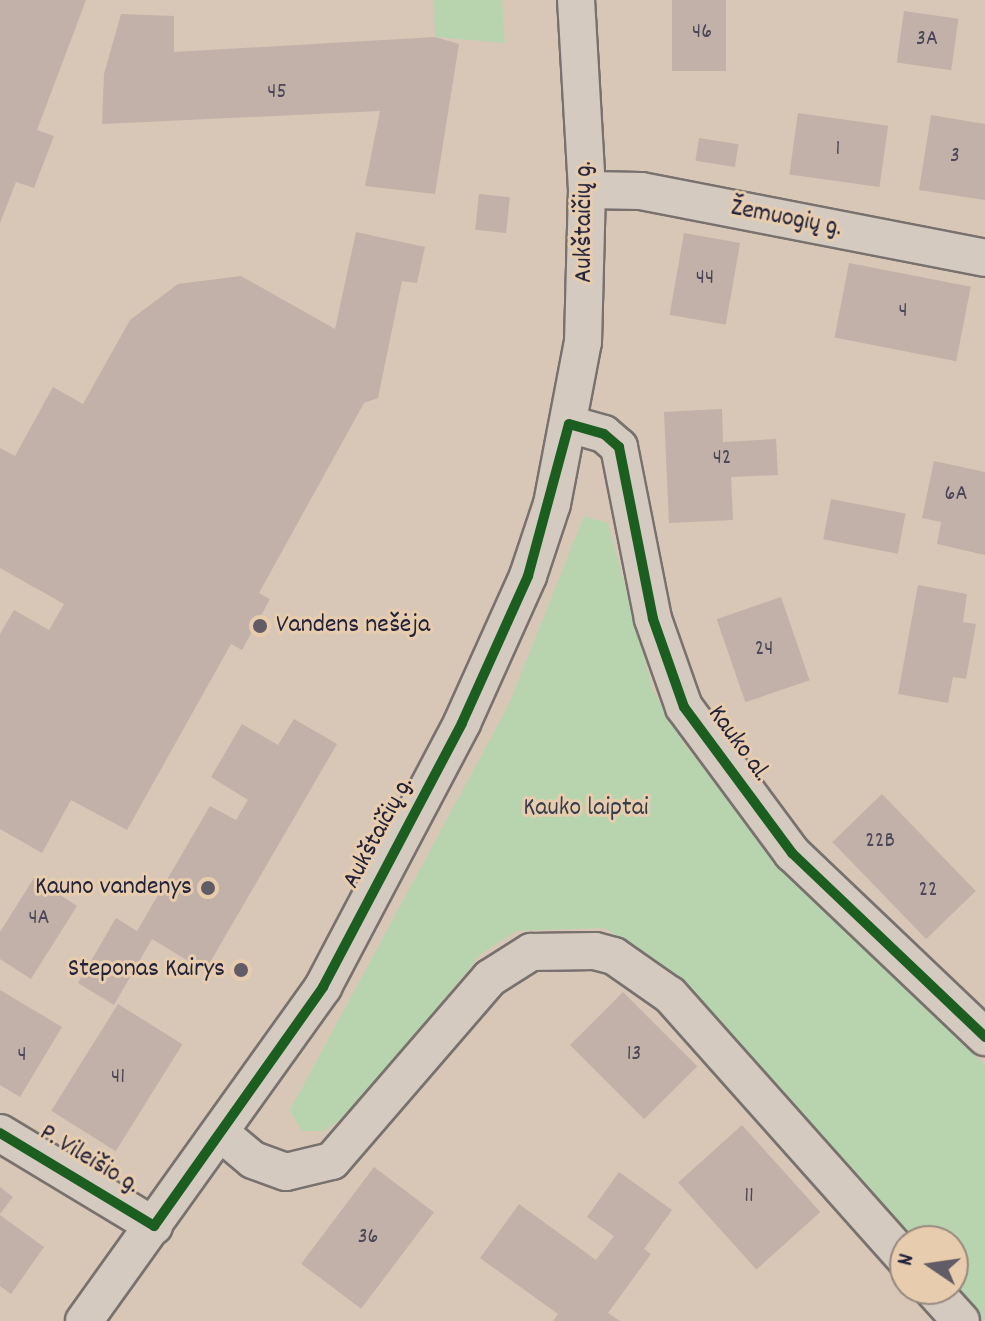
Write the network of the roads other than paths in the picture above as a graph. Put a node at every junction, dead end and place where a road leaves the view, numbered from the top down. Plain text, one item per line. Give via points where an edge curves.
1 (576, 0) edge
2 (587, 190) junction
3 (985, 258) edge
4 (569, 424) junction
5 (985, 1037) edge
6 (0, 1133) edge
7 (222, 1134) junction
8 (154, 1226) junction
9 (889, 1241) edge
10 (946, 1305) edge
11 (84, 1321) edge
12 (961, 1321) edge

1 - 2 street, Aukštaičių g.
2 - 3 street, Žemuogių g. via 641,191
2 - 4 street, Aukštaičių g. via 583,342
4 - 5 street, Kauko al. via 604,434 619,447 653,619 684,707 792,853
4 - 7 street, Aukštaičių g. via 528,576 462,723 323,987
6 - 8 street, P. Vileišio g.
7 - 8 street, Aukštaičių g.
7 - 9 street via 253,1160 286,1172 332,1161 490,978 531,952 595,951 614,956 670,995
8 - 11 street, Aukštaičių g.
10 - 12 street

